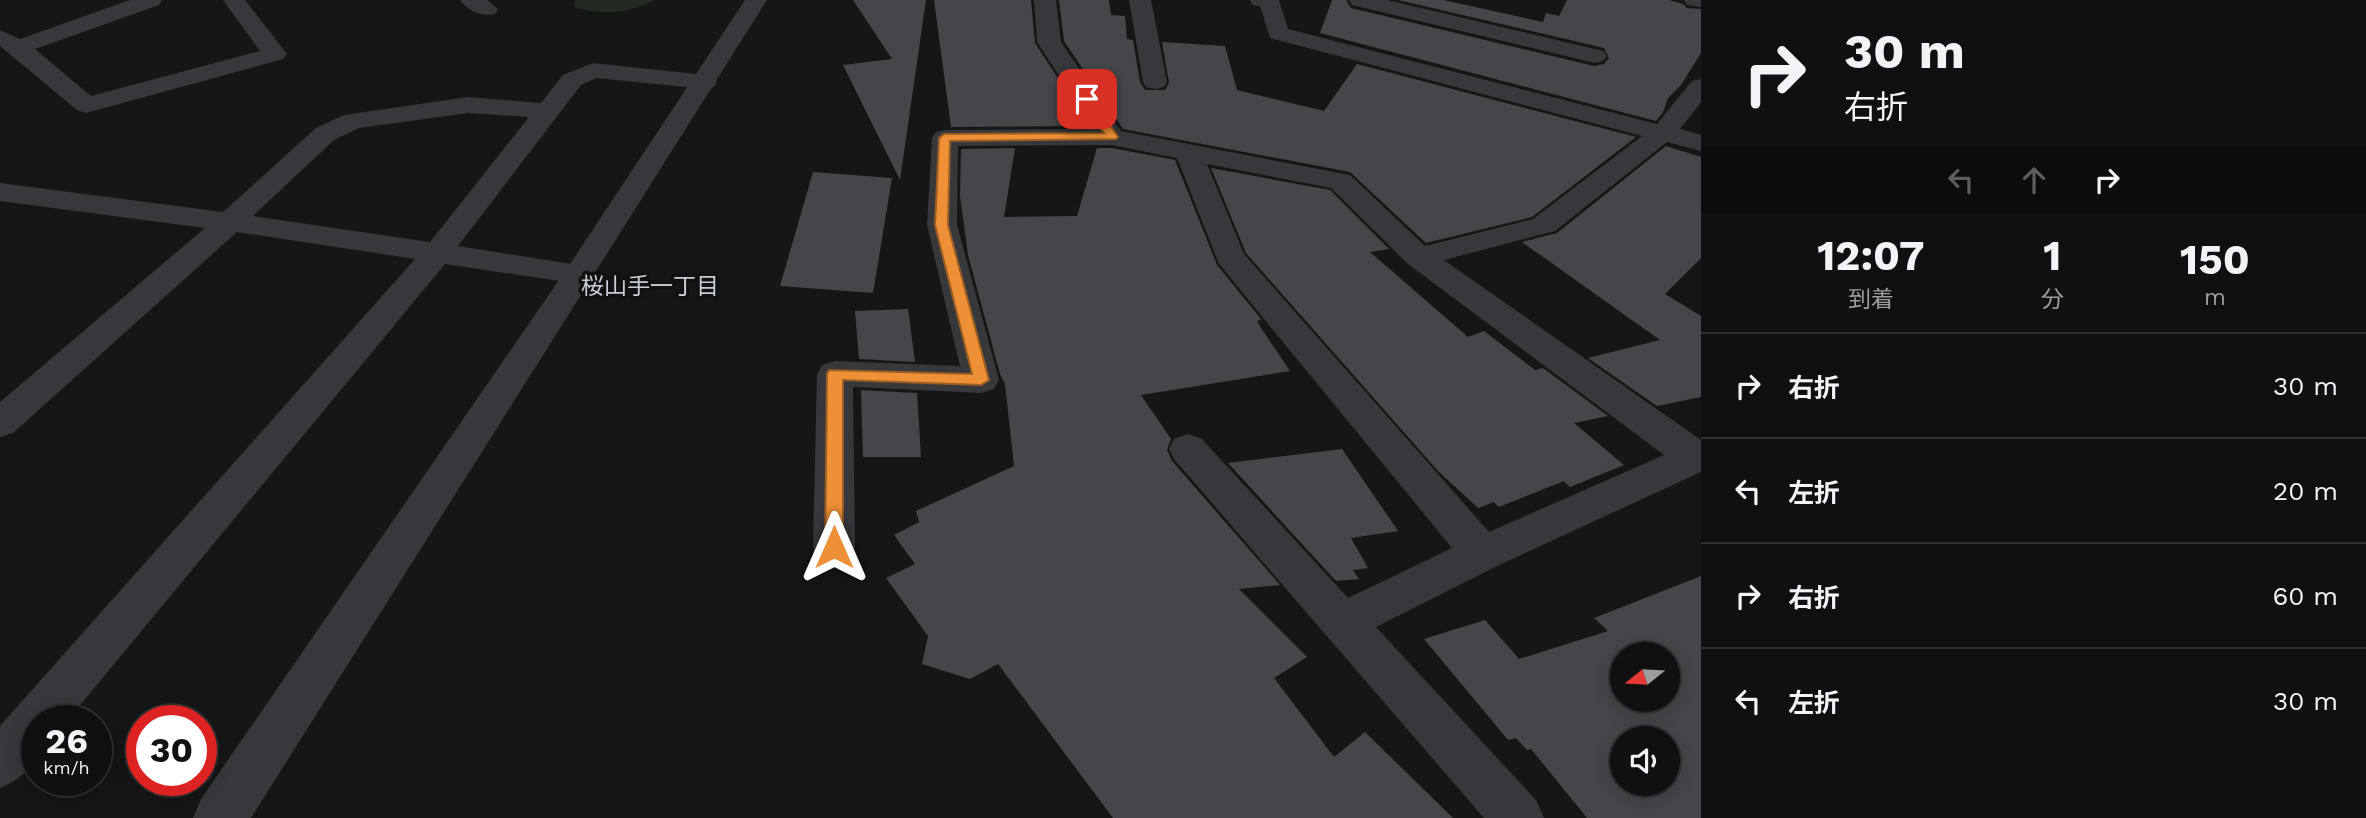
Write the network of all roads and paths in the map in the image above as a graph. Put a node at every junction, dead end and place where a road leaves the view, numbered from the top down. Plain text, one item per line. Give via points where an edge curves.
1 (151, 0) edge
2 (234, 0) edge
3 (756, 0) edge
4 (1045, 0) edge
5 (1140, 0) edge
6 (1360, 0) edge
7 (1695, 0) edge
8 (1270, 1) edge
9 (1701, 1) edge
10 (9, 42) edge
11 (1595, 57) dead end
12 (705, 82) junction
13 (1155, 82) dead end
14 (1701, 86) edge
15 (547, 111) junction
16 (1664, 132) junction
17 (1112, 137) junction
18 (1701, 142) edge
19 (1188, 150) junction
20 (14, 194) edge
21 (0, 215) edge
22 (230, 222) junction
23 (438, 252) junction
24 (1419, 257) junction
25 (580, 274) junction
26 (0, 423) edge
27 (1188, 449) dead end
28 (1698, 456) edge
29 (834, 547) dead end
30 (1482, 554) junction
31 (1342, 622) junction
32 (0, 763) edge
33 (220, 818) edge
34 (1518, 818) edge

1 - 10 street
2 - 10 street via 275,54 86,106
3 - 12 street
4 - 17 street via 1049,42
5 - 13 street
6 - 11 street
7 - 9 street
8 - 16 street via 1278,33
12 - 15 street via 593,70 572,80
12 - 25 street
14 - 16 street
15 - 22 street via 468,105 353,121 325,134
15 - 23 street
16 - 18 street
16 - 24 street via 1544,225
17 - 19 street
17 - 29 street via 944,138 942,225 981,380 835,374
19 - 24 street via 1340,181
19 - 30 street via 1230,257
20 - 21 street
20 - 22 street
22 - 23 street
22 - 26 street
23 - 25 street
23 - 32 street
24 - 28 street
25 - 33 street
27 - 31 street
28 - 30 street
30 - 31 street
31 - 34 street

